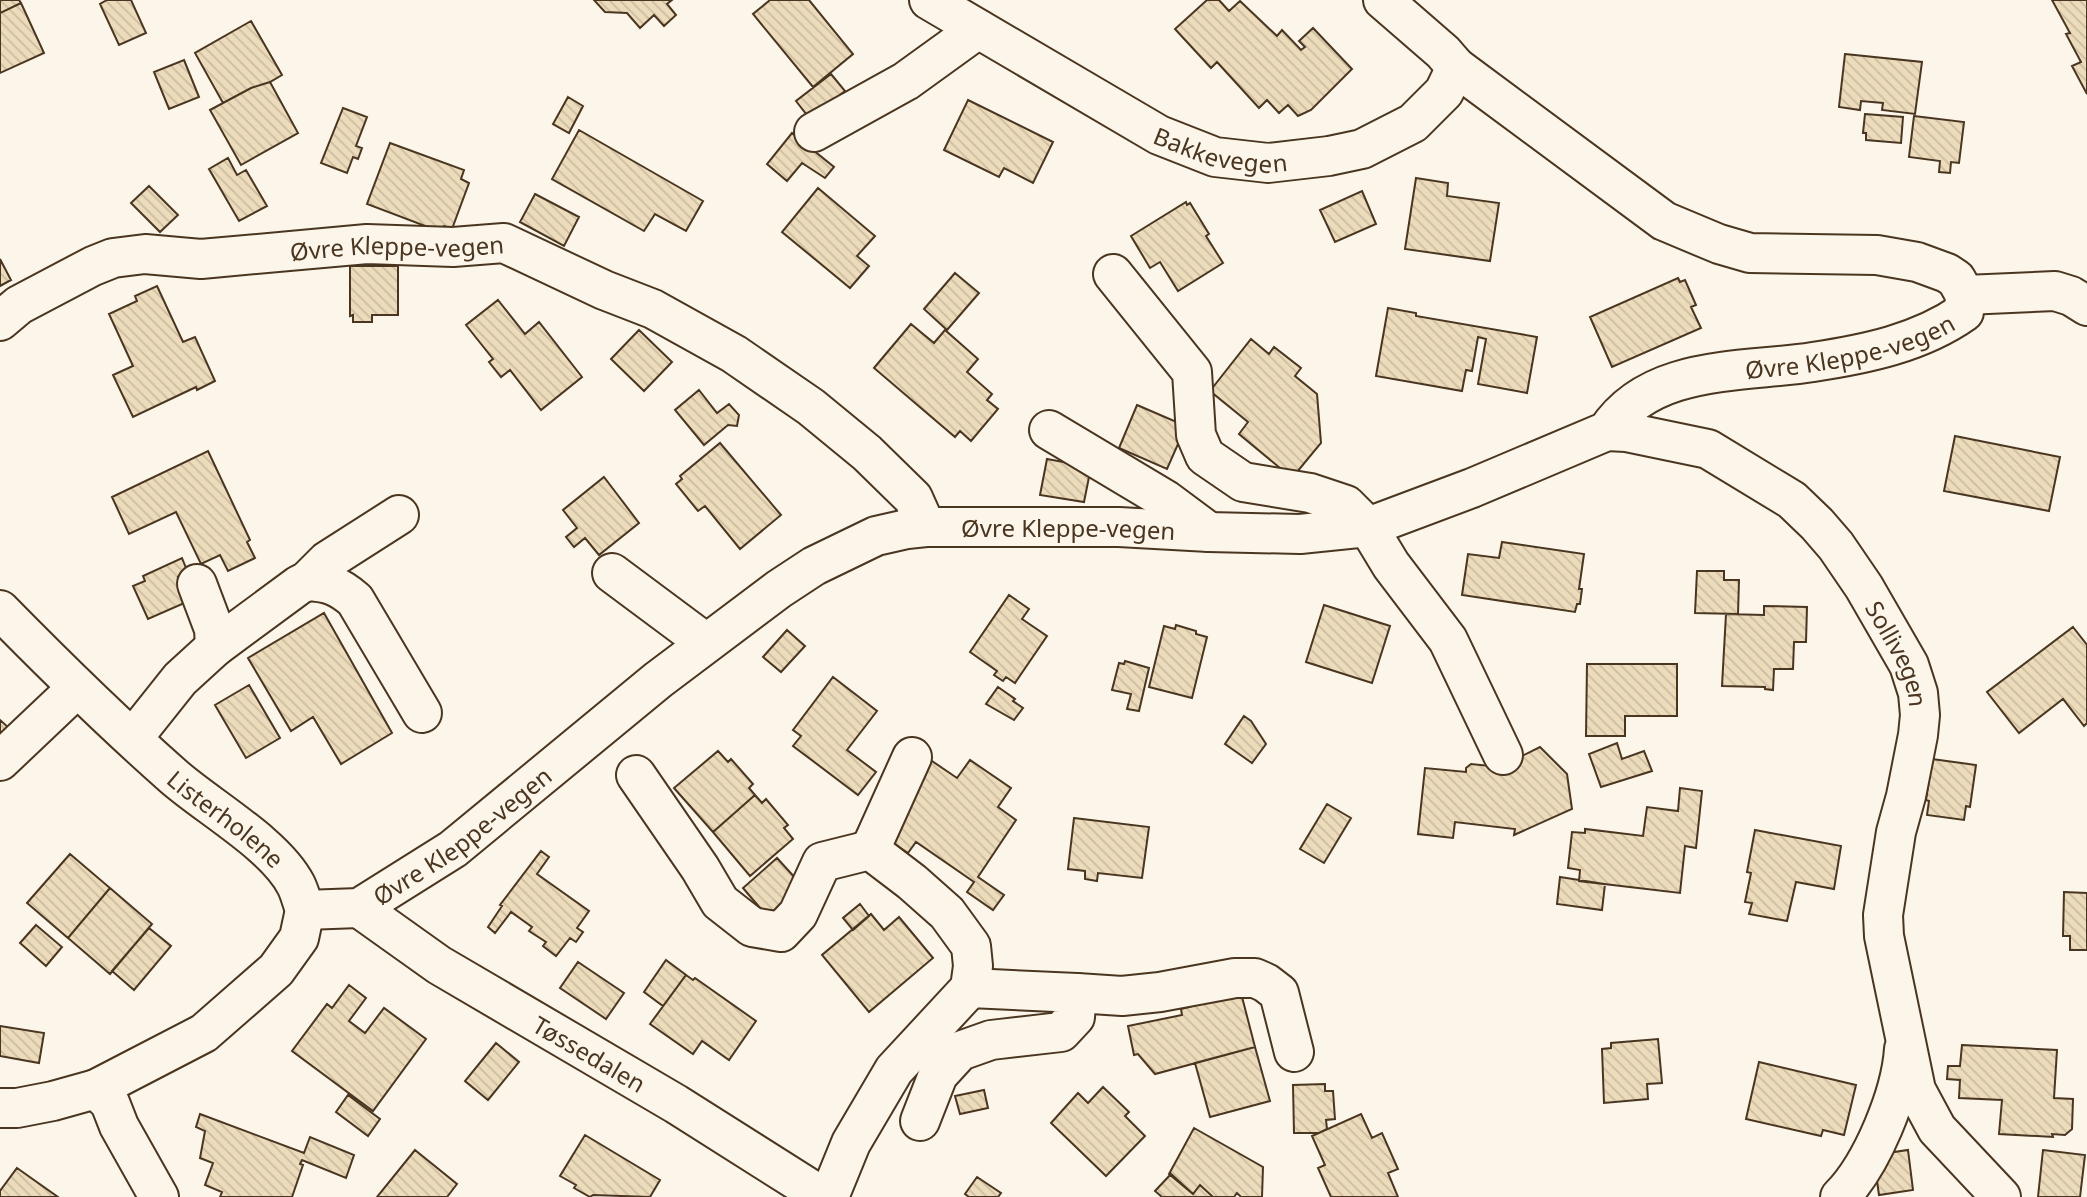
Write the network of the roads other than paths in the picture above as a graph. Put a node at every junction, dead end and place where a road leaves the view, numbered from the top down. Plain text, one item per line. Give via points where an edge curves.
1 (929, 0) edge
2 (1383, 0) edge
3 (978, 29) junction
4 (1455, 66) junction
5 (814, 132) dead end
6 (1113, 274) dead end
7 (1965, 295) junction
8 (2087, 306) edge
9 (0, 321) edge
10 (1049, 429) dead end
11 (1606, 431) junction
12 (399, 515) dead end
13 (926, 527) junction
14 (1368, 527) junction
15 (1209, 532) junction
16 (612, 573) dead end
17 (307, 582) junction
18 (197, 584) dead end
19 (0, 610) edge
20 (706, 643) junction
21 (215, 647) junction
22 (77, 688) junction
23 (422, 713) dead end
24 (133, 738) junction
25 (1503, 755) dead end
26 (912, 757) dead end
27 (0, 761) edge
28 (635, 775) dead end
29 (870, 850) junction
30 (359, 908) junction
31 (305, 910) junction
32 (970, 988) junction
33 (1077, 993) junction
34 (1904, 1033) junction
35 (1294, 1052) dead end
36 (96, 1089) junction
37 (0, 1108) edge
38 (920, 1121) dead end
39 (159, 1197) edge
40 (823, 1197) edge
41 (829, 1197) edge
42 (1840, 1197) edge
43 (2001, 1197) edge

1 - 3 street, Bakkevegen
2 - 4 street, Øvre Kleppe-vegen
3 - 4 street, Bakkevegen via 1159,135 1215,157 1268,163 1362,149 1399,132 1444,92
3 - 5 street via 906,81
4 - 7 street, Øvre Kleppe-vegen via 1664,221 1750,253 1877,255 1917,262 1956,279
6 - 14 street via 1192,372 1196,435 1205,456 1243,482 1310,493 1346,505
7 - 8 street via 2055,291
7 - 11 street, Øvre Kleppe-vegen via 1964,312 1925,335 1814,362 1681,378 1632,404
9 - 13 street, Øvre Kleppe-vegen via 19,304 113,258 145,254 201,259 368,244 453,247 504,243 653,309 745,361 867,453 913,498
10 - 15 street, Øvre Kleppe-vegen via 1166,500
11 - 14 street, Øvre Kleppe-vegen
11 - 34 street, Sollivegen via 1707,450 1792,500 1836,546 1909,665 1918,693 1918,735 1883,915
12 - 17 street via 327,561
13 - 15 street, Øvre Kleppe-vegen
13 - 20 street, Øvre Kleppe-vegen via 876,536 814,566
14 - 15 street, Øvre Kleppe-vegen via 1300,534
14 - 25 street via 1448,640
16 - 20 street
17 - 21 street
17 - 23 street via 328,582 355,600
18 - 21 street via 215,629
19 - 22 street, Listerholene
20 - 30 street, Øvre Kleppe-vegen via 453,849
21 - 24 street via 180,679
22 - 24 street, Listerholene
22 - 27 street
24 - 31 street, Listerholene via 279,862 295,884
26 - 29 street
28 - 29 street via 720,902 752,927 781,932 798,914 822,862
29 - 32 street via 947,913 971,946
30 - 31 street, Øvre Kleppe-vegen
30 - 40 street, Tøssedalen via 439,965 676,1104
31 - 36 street via 299,938 276,970 204,1033
32 - 33 street
32 - 41 street via 894,1070 851,1143
33 - 35 street via 1122,996 1255,978 1279,993
33 - 38 street via 1075,1017 1061,1032 990,1040 960,1051 938,1075
34 - 42 street, Sollivegen via 1898,1084 1882,1126 1862,1167
34 - 43 street, Sollivegen via 1916,1090 1937,1129
36 - 37 street
36 - 39 street via 110,1103

